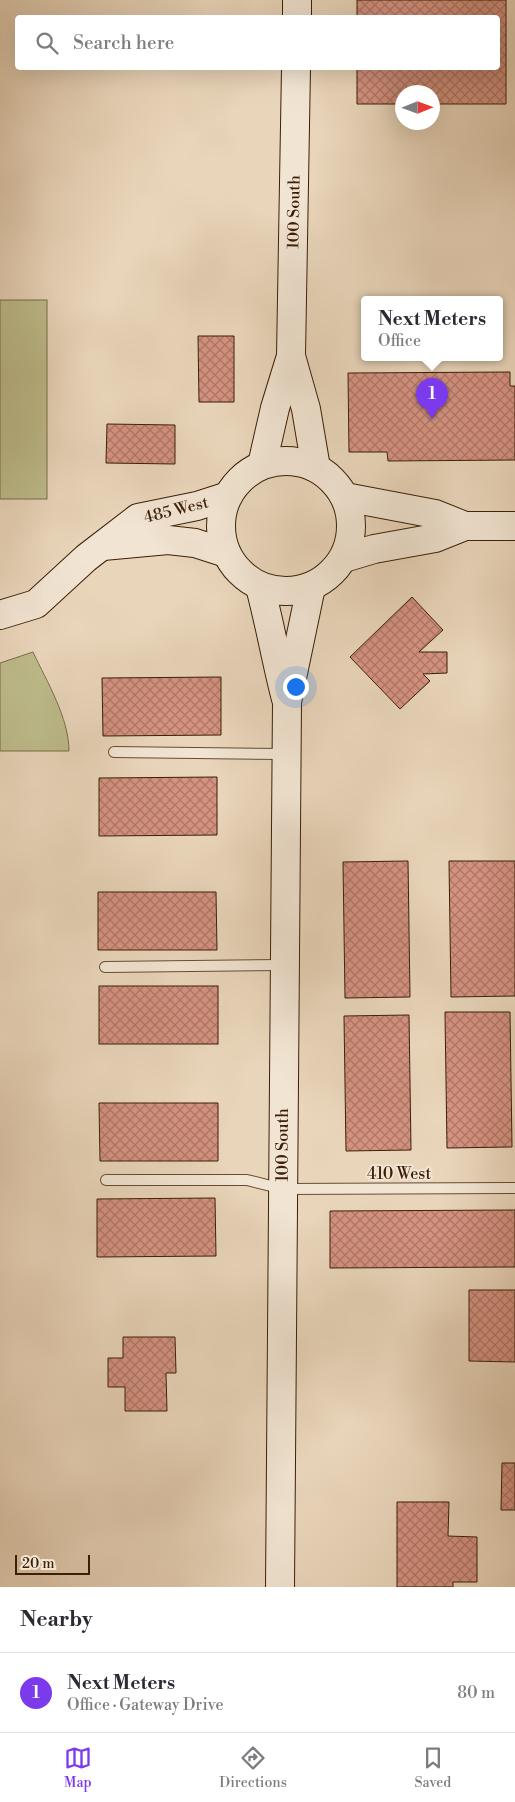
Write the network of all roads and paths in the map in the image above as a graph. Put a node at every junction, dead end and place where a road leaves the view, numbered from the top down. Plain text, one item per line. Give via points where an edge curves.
1 (297, 0) edge
2 (297, 15) edge
3 (296, 70) edge
4 (290, 356) junction
5 (262, 465) junction
6 (316, 468) junction
7 (228, 496) junction
8 (345, 497) junction
9 (465, 526) junction
10 (515, 526) edge
11 (103, 546) junction
12 (226, 553) junction
13 (344, 558) junction
14 (260, 587) junction
15 (311, 587) junction
16 (0, 615) edge
17 (287, 702) junction
18 (114, 752) dead end
19 (286, 754) junction
20 (284, 965) junction
21 (105, 967) dead end
22 (106, 1180) dead end
23 (515, 1188) edge
24 (283, 1189) junction
25 (280, 1587) edge

1 - 2 street
3 - 4 street, 100 South
4 - 5 street, 100 South
4 - 6 street, 100 South via 306,409
5 - 6 street via 298,462
5 - 7 street via 236,483
6 - 8 street via 333,480
7 - 11 street, 485 West via 138,518
7 - 12 street via 221,534
8 - 9 street via 435,514
8 - 13 street via 351,518 351,539
9 - 10 street
9 - 13 street via 436,538
11 - 12 street, 485 West via 168,540 195,543
11 - 16 street, 485 West via 36,604
12 - 14 street via 235,567
13 - 15 street via 330,576
14 - 15 street via 277,592
14 - 17 street, 100 South
15 - 17 street, 100 South
17 - 19 street, 100 South
18 - 19 lane
19 - 20 street, 100 South
20 - 21 lane
20 - 24 street, 100 South
22 - 24 lane, 410 West via 247,1180
23 - 24 lane, 410 West
24 - 25 street, 100 South

